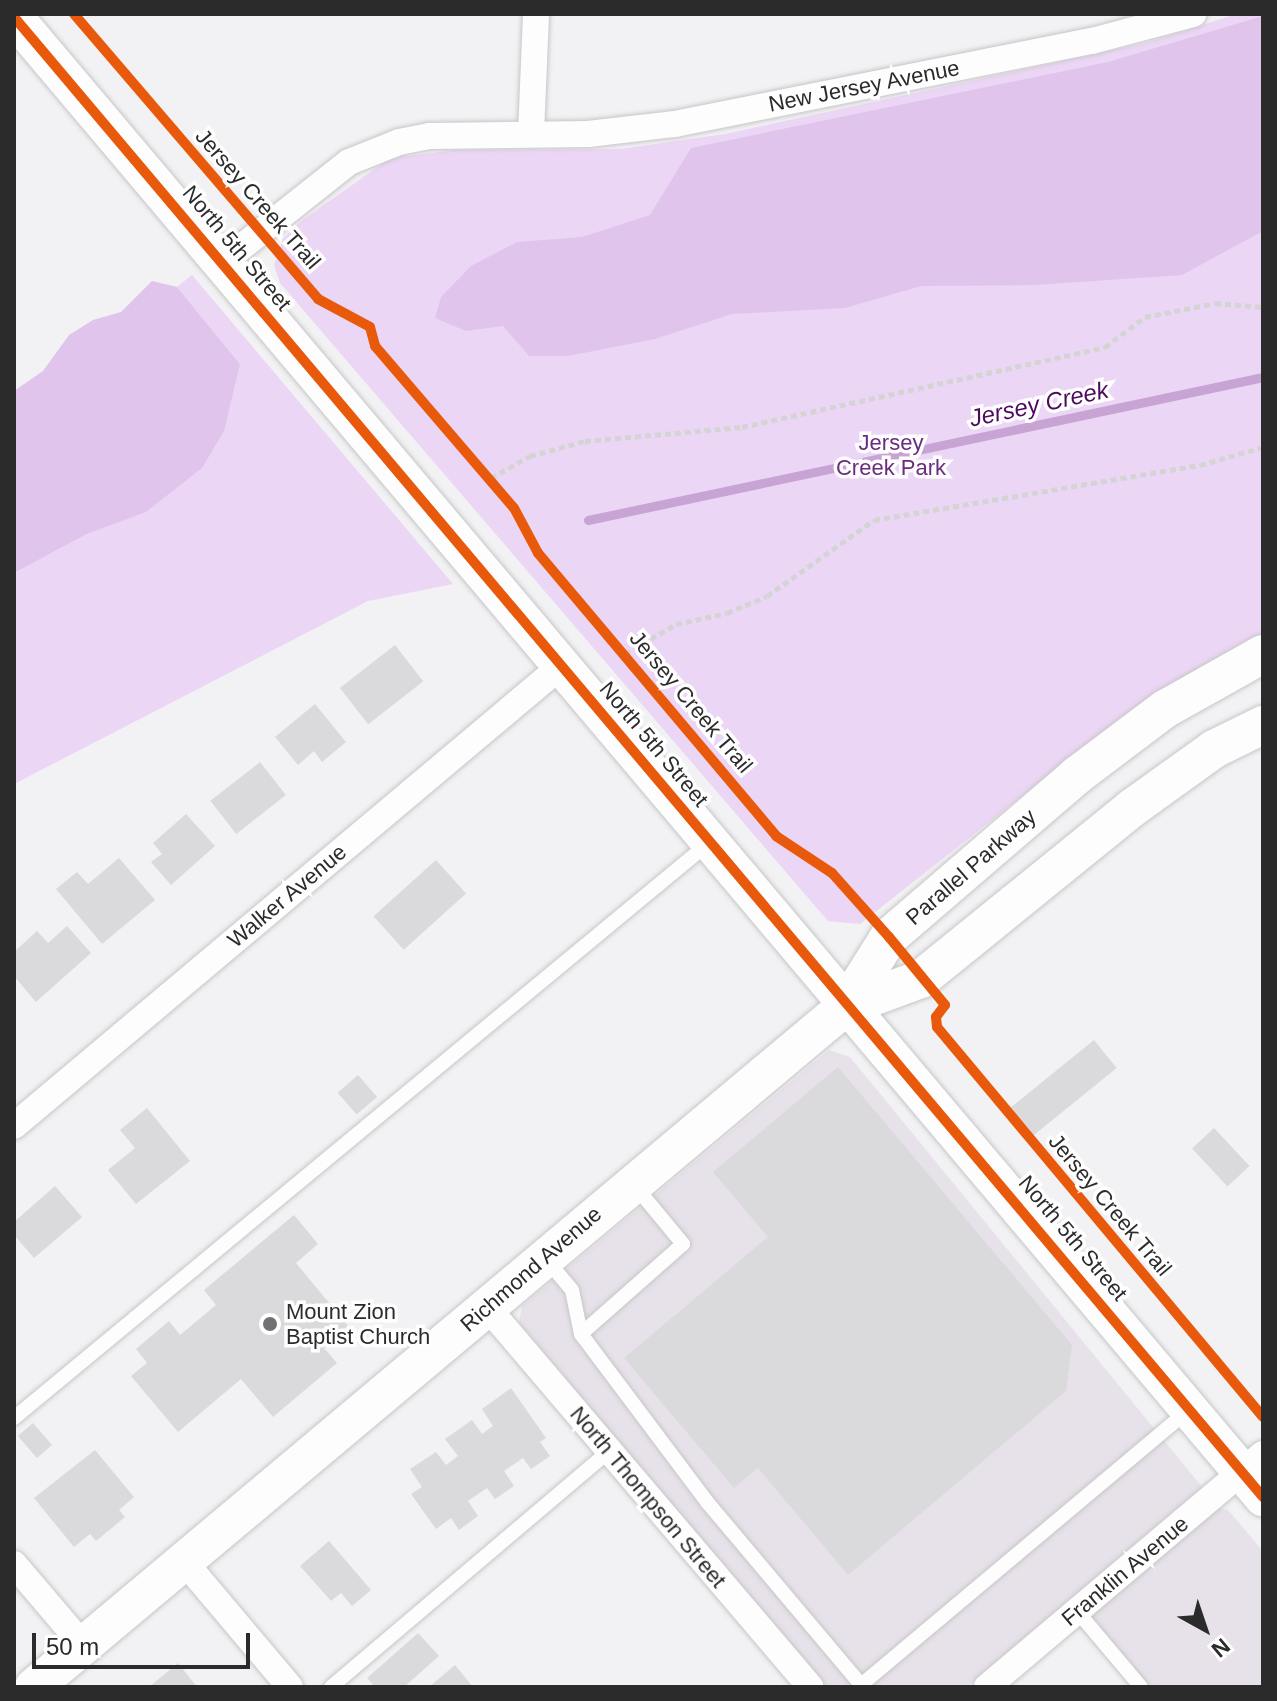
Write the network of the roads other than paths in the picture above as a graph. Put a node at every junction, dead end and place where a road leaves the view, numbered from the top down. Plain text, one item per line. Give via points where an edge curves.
1 (536, 14) edge
2 (1193, 14) edge
3 (14, 17) edge
4 (531, 134) junction
5 (224, 261) junction
6 (1263, 654) edge
7 (561, 666) junction
8 (1263, 725) edge
9 (710, 842) junction
10 (845, 1007) junction
11 (14, 1126) edge
12 (633, 1182) junction
13 (545, 1258) junction
14 (487, 1307) junction
15 (581, 1334) junction
16 (1189, 1410) junction
17 (14, 1418) edge
18 (609, 1451) junction
19 (1256, 1474) edge
20 (183, 1560) junction
21 (14, 1564) edge
22 (1077, 1611) junction
23 (83, 1645) junction
24 (34, 1687) edge
25 (290, 1687) edge
26 (331, 1687) edge
27 (810, 1687) edge
28 (987, 1687) edge
29 (1141, 1687) edge

1 - 4 street
2 - 4 street, New Jersey Avenue via 1092,41 675,124
3 - 5 street, North 5th Street
4 - 5 street, New Jersey Avenue via 429,136 369,151
5 - 7 street, North 5th Street
6 - 10 street, Parallel Parkway via 1165,709 1076,776 889,937
7 - 9 street, North 5th Street
7 - 11 street, Walker Avenue
8 - 10 street via 1214,749 1132,808 921,979
9 - 10 street, North 5th Street
9 - 17 lane
10 - 12 street, Richmond Avenue
10 - 16 street, North 5th Street via 971,1147
12 - 13 street, Richmond Avenue
12 - 15 lane via 683,1244
13 - 14 street, Richmond Avenue
13 - 15 lane via 572,1290
14 - 18 street, North Thompson Street
14 - 20 street, Richmond Avenue
15 - 16 lane via 708,1503 861,1685
16 - 19 street, North 5th Street
18 - 26 lane
18 - 27 street, North Thompson Street
19 - 22 street, Franklin Avenue
20 - 23 street, Richmond Avenue
20 - 25 street
21 - 23 street
22 - 28 street, Franklin Avenue
22 - 29 lane
23 - 24 street, Richmond Avenue

